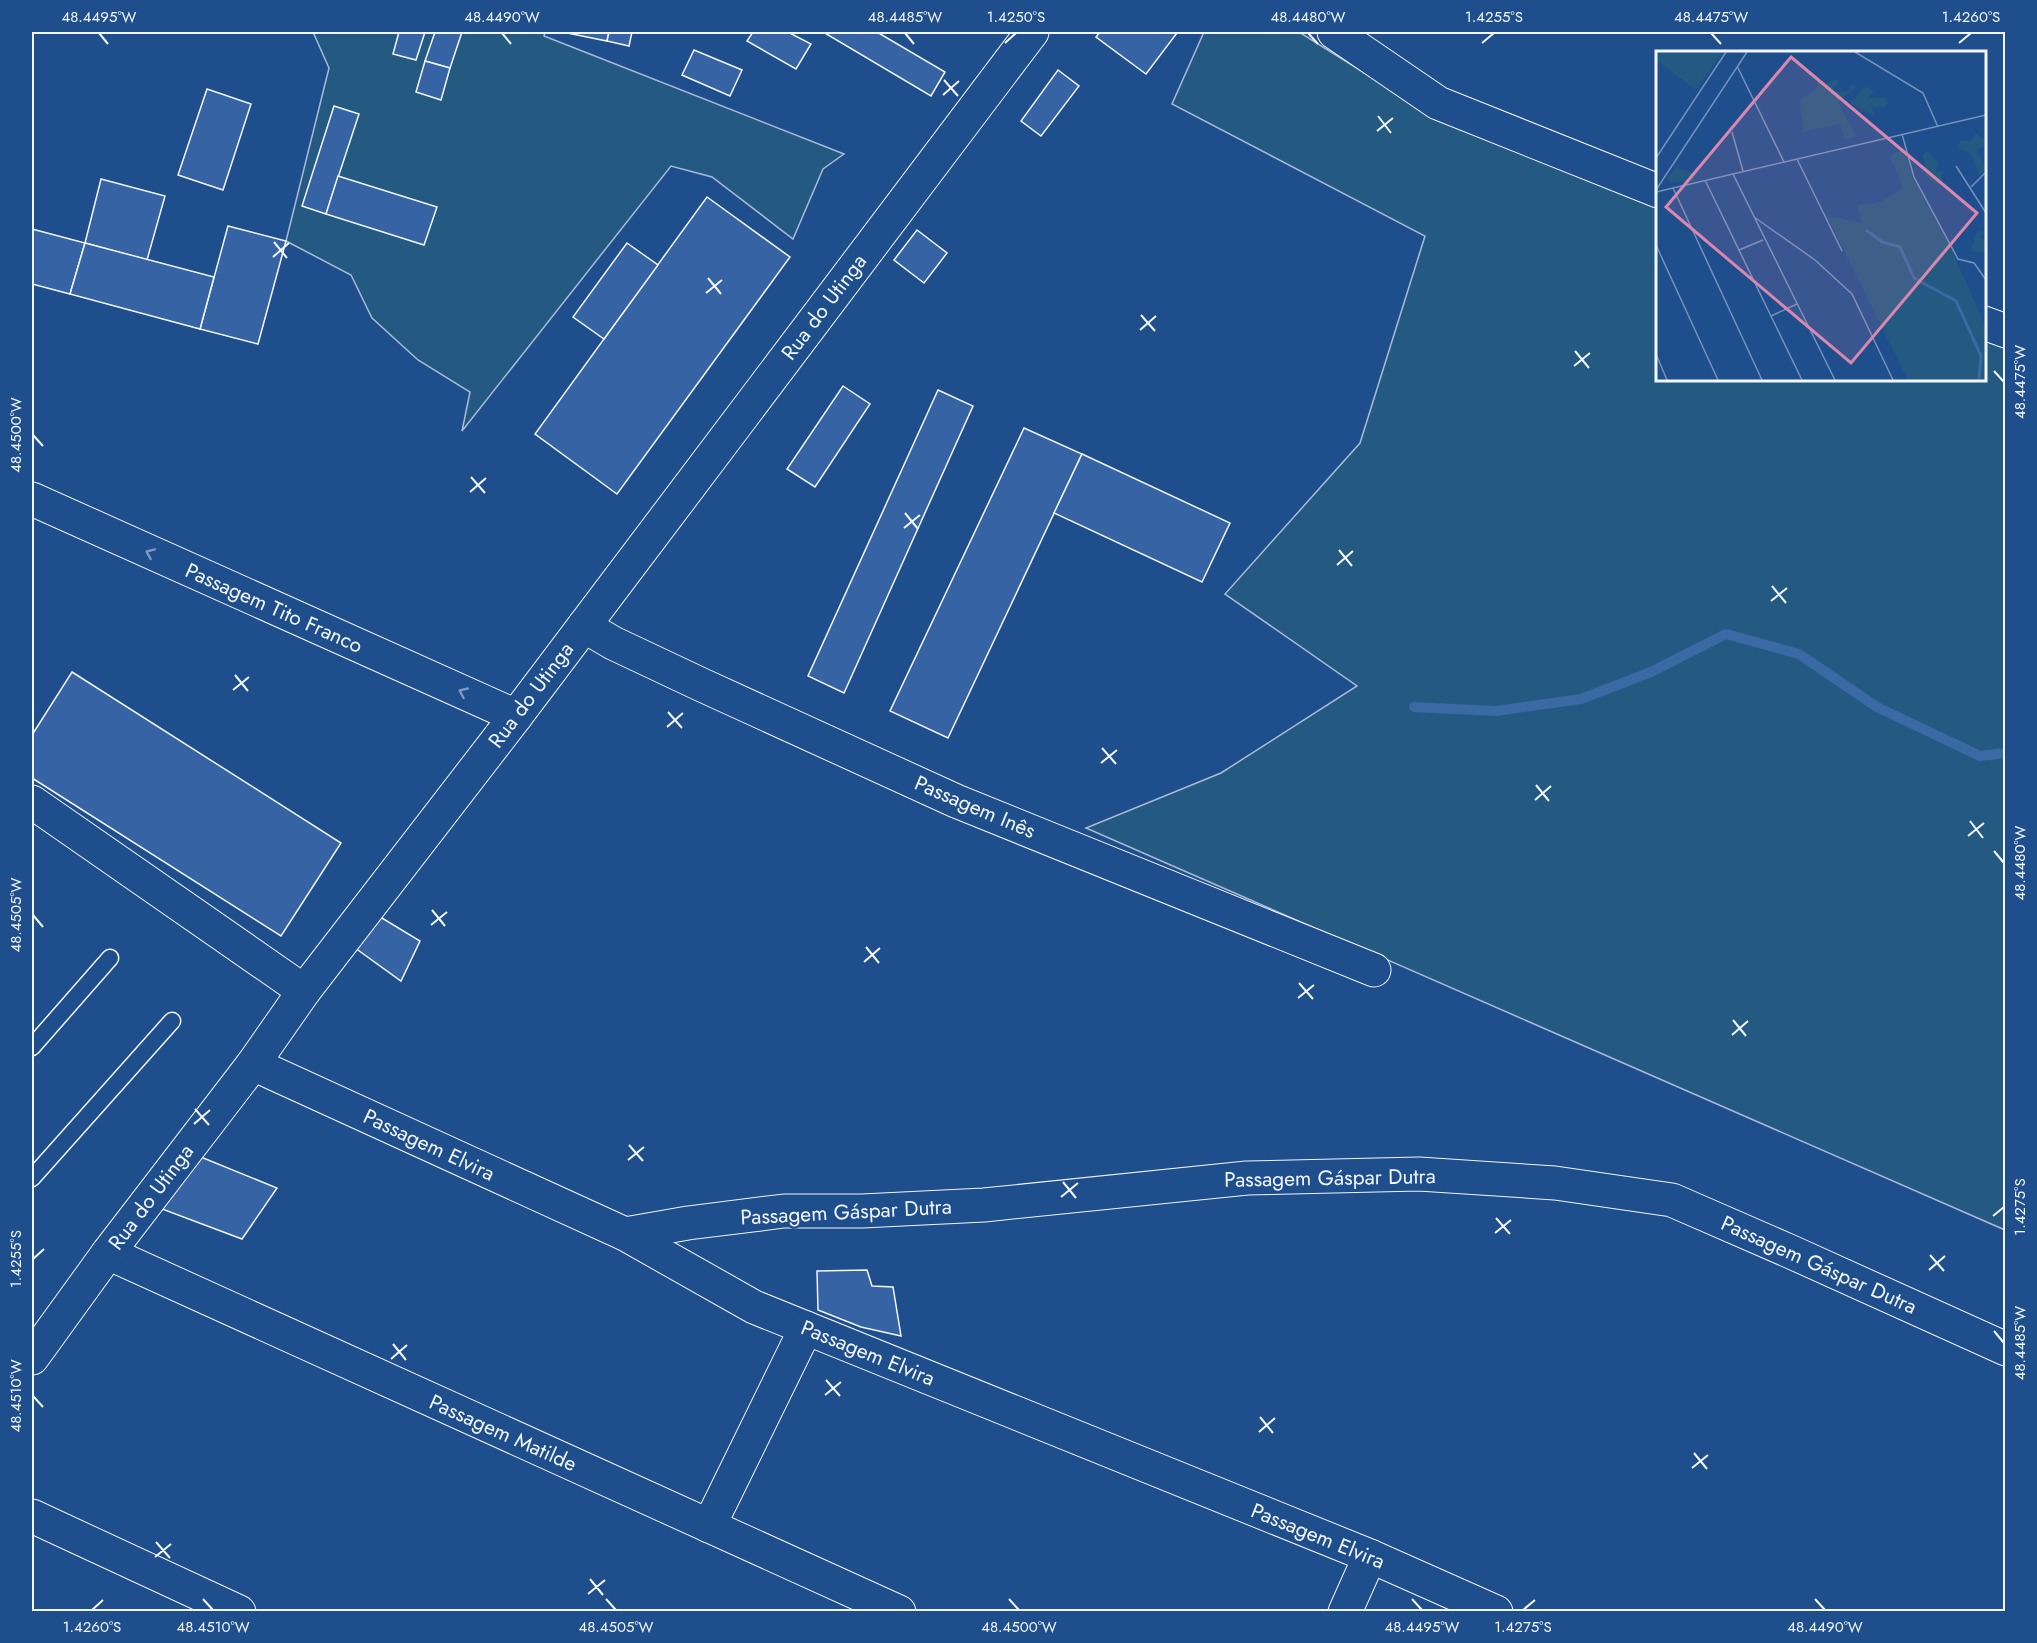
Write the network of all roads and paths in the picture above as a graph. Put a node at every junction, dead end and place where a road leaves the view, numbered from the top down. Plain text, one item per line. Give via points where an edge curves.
1 (1032, 32) edge
2 (1334, 32) edge
3 (1656, 190) edge
4 (1986, 324) edge
5 (2006, 331) edge
6 (32, 499) edge
7 (584, 626) junction
8 (516, 716) junction
9 (32, 802) edge
10 (110, 958) dead end
11 (1374, 970) dead end
12 (304, 991) junction
13 (172, 1021) dead end
14 (32, 1047) edge
15 (253, 1064) junction
16 (32, 1178) edge
17 (625, 1234) junction
18 (108, 1253) junction
19 (806, 1328) junction
20 (2006, 1349) edge
21 (32, 1358) edge
22 (32, 1516) edge
23 (709, 1526) junction
24 (1370, 1556) junction
25 (239, 1611) edge
26 (899, 1611) edge
27 (1344, 1611) edge
28 (1496, 1611) edge

1 - 7 street, Rua do Utinga
2 - 3 street via 1438,103
4 - 5 street
8 -> 6 street, Passagem Tito Franco
7 - 8 street, Rua do Utinga
7 - 11 street, Passagem Inês via 702,686 956,801
8 - 12 street, Rua do Utinga
9 - 12 street
10 - 14 lane
12 - 15 street, Rua do Utinga
13 - 16 lane
15 - 17 street, Passagem Elvira
15 - 18 street, Rua do Utinga
17 - 19 street, Passagem Elvira via 754,1307
17 - 20 street, Passagem Gáspar Dutra via 784,1211 984,1204 1247,1178 1419,1173 1555,1183 1672,1200
18 - 21 street, Rua do Utinga
18 - 23 street, Passagem Matilde
19 - 23 street
19 - 24 street, Passagem Elvira
22 - 25 street
23 - 26 street, Passagem Matilde
24 - 27 street
24 - 28 street, Passagem Elvira

